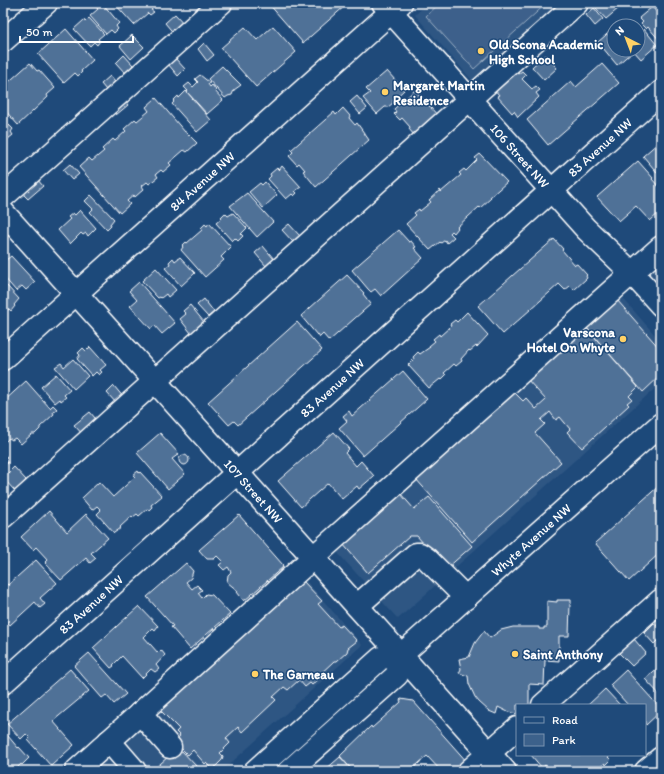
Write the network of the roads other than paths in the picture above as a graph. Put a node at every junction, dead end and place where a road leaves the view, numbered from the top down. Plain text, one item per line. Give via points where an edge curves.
1 (46, 3) edge
2 (221, 3) edge
3 (577, 3) edge
4 (392, 6) edge
5 (3, 41) edge
6 (661, 92) edge
7 (468, 100) junction
8 (551, 191) junction
9 (3, 197) edge
10 (3, 212) edge
11 (661, 247) edge
12 (632, 273) junction
13 (76, 294) junction
14 (661, 305) edge
15 (3, 359) edge
16 (155, 382) junction
17 (661, 424) edge
18 (237, 473) junction
19 (5, 511) edge
20 (313, 557) junction
21 (466, 598) junction
22 (661, 600) edge
23 (356, 606) junction
24 (401, 655) junction
25 (3, 682) edge
26 (544, 704) edge
27 (140, 713) junction
28 (516, 729) edge
29 (109, 741) junction
30 (170, 747) dead end
31 (489, 754) junction
32 (661, 758) edge
33 (76, 771) edge
34 (135, 771) edge
35 (255, 771) edge
36 (289, 771) edge
37 (469, 771) edge
38 (505, 771) edge
39 (646, 771) edge

1 - 5 street
2 - 9 street
3 - 7 street
4 - 7 street, 106 Street NW
4 - 13 street, 84 Avenue NW
6 - 8 street, 83 Avenue NW
7 - 8 street, 106 Street NW
7 - 16 street
8 - 12 street, 106 Street NW
8 - 18 street, 83 Avenue NW
10 - 13 street, 107 Street NW
11 - 12 street
12 - 14 street, 106 Street NW
12 - 20 street
13 - 15 street, 84 Avenue NW
13 - 16 street, 107 Street NW
16 - 18 street, 107 Street NW
16 - 19 street
17 - 21 street, Whyte Avenue NW
18 - 20 street, 107 Street NW
18 - 25 street, 83 Avenue NW
20 - 23 street, 107 Street NW
20 - 27 street
21 - 23 street via 427,559 416,554
21 - 24 street, Whyte Avenue NW
22 - 26 street
23 - 24 street, 107 Street NW
24 - 31 street, 107 Street NW
24 - 35 street via 381,658
24 - 36 street via 397,675
27 - 29 street
27 - 30 street
28 - 31 street
29 - 33 street
29 - 34 street
31 - 37 street
31 - 38 street, 107 Street NW
32 - 39 street

